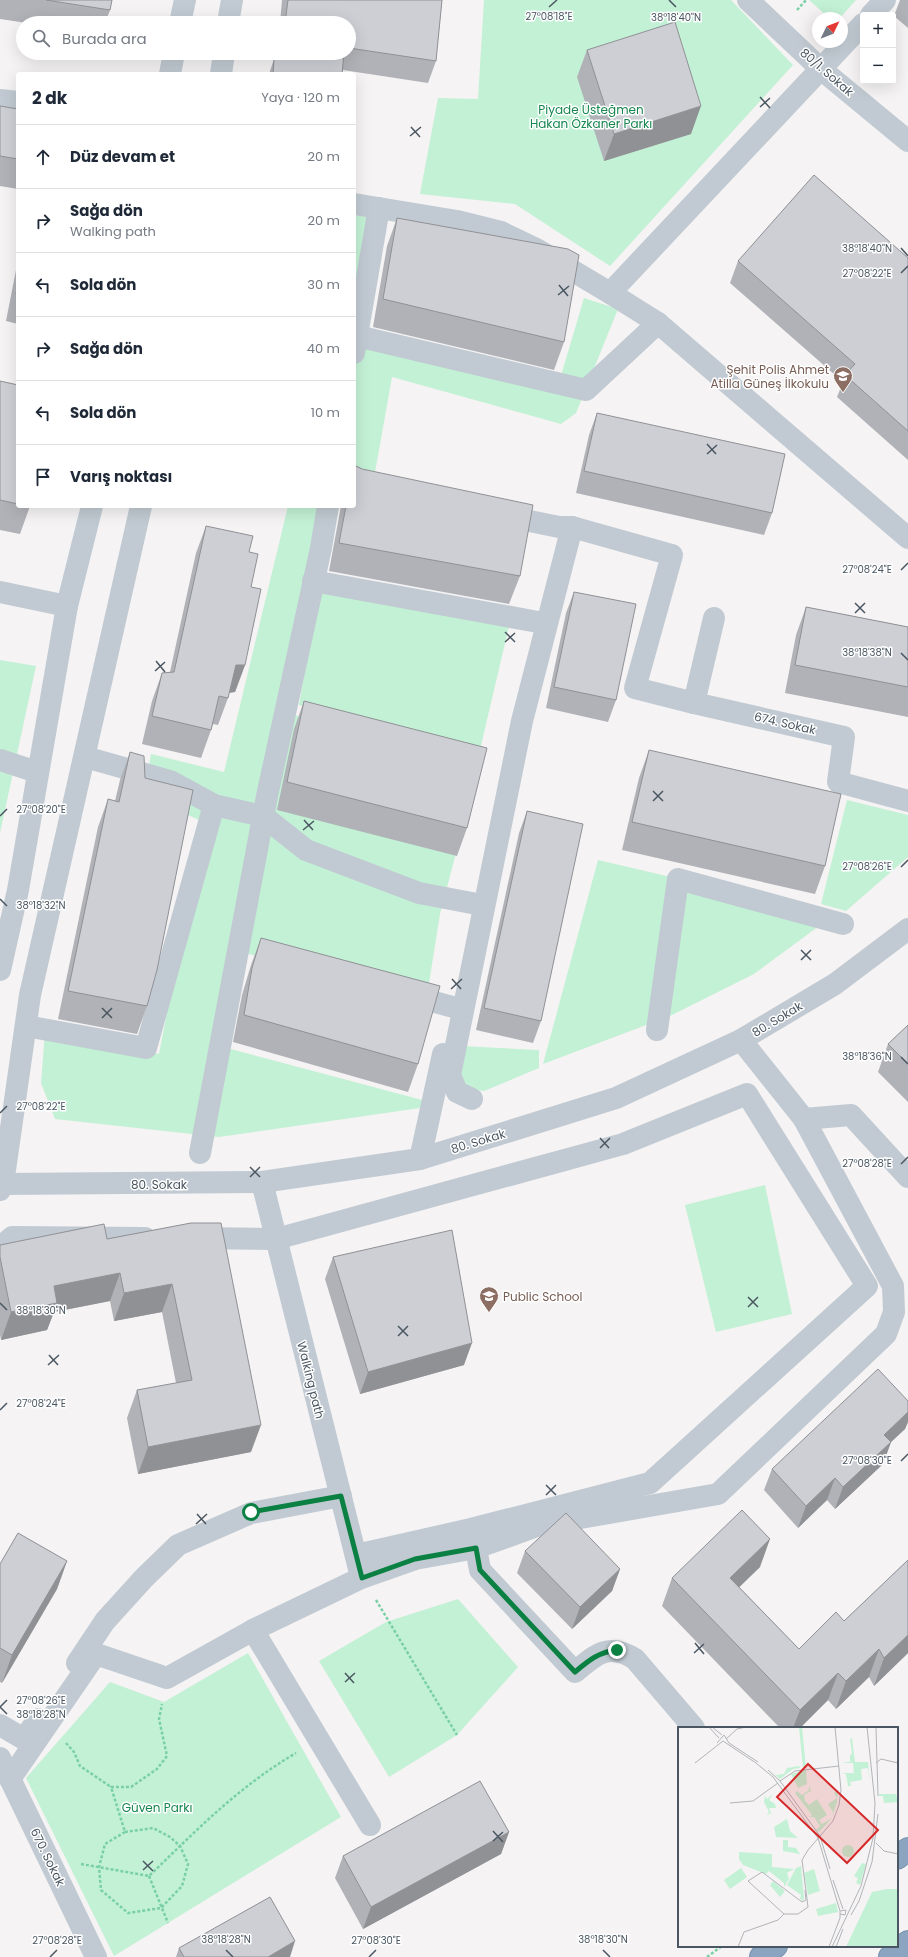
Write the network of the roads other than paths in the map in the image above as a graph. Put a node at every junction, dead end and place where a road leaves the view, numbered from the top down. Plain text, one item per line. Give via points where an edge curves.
1 (184, 0) edge
2 (232, 0) edge
3 (748, 0) edge
4 (885, 0) edge
5 (875, 12) edge
6 (181, 16) edge
7 (229, 16) edge
8 (860, 27) edge
9 (173, 60) edge
10 (223, 60) edge
11 (822, 70) junction
12 (170, 72) edge
13 (221, 72) edge
14 (0, 100) edge
15 (16, 102) edge
16 (908, 141) edge
17 (356, 204) edge
18 (379, 208) junction
19 (610, 293) junction
20 (658, 323) junction
21 (356, 344) edge
22 (92, 508) edge
23 (141, 508) edge
24 (328, 508) edge
25 (483, 511) edge
26 (566, 527) junction
27 (908, 538) edge
28 (314, 582) junction
29 (0, 592) edge
30 (67, 606) junction
31 (714, 618) dead end
32 (538, 622) junction
33 (694, 702) junction
34 (85, 757) junction
35 (0, 760) edge
36 (37, 772) junction
37 (908, 801) edge
38 (214, 805) junction
39 (263, 816) junction
40 (477, 904) junction
41 (6, 917) edge
42 (843, 924) dead end
43 (908, 929) edge
44 (238, 949) junction
45 (261, 955) edge
46 (0, 967) edge
47 (384, 988) edge
48 (453, 1007) junction
49 (26, 1026) junction
50 (658, 1030) dead end
51 (741, 1040) junction
52 (472, 1098) dead end
53 (804, 1119) junction
54 (200, 1153) dead end
55 (420, 1159) junction
56 (908, 1177) edge
57 (262, 1182) junction
58 (1, 1186) edge
59 (276, 1239) junction
60 (0, 1248) edge
61 (341, 1496) junction
62 (476, 1548) junction
63 (356, 1555) junction
64 (362, 1578) junction
65 (252, 1630) junction
66 (0, 1725) edge
67 (693, 1727) edge
68 (0, 1758) edge
69 (10, 1778) junction
70 (370, 1825) dead end
71 (908, 1849) edge
72 (898, 1857) edge
73 (908, 1942) edge
74 (775, 1947) edge
75 (96, 1957) edge
76 (761, 1957) edge
77 (890, 1957) edge

1 - 6 street
2 - 7 street
3 - 11 street, 80/1. Sokak
4 - 5 street
8 - 11 street
9 - 12 street
10 - 13 street
11 - 16 street, 80/1. Sokak
11 - 19 street
14 - 15 street
17 - 18 street
18 - 19 street via 457,221 501,232 538,250
18 - 21 street
19 - 20 street
20 - 21 street via 586,390
20 - 27 street
22 - 30 street
23 - 34 street
24 - 28 street
25 - 26 street
26 - 32 street
26 - 33 street via 672,555 635,688
26 - 52 street via 522,721 450,1075 457,1092
28 - 32 street
28 - 39 street
29 - 30 street
30 - 36 street
31 - 33 street
32 - 40 street
33 - 37 street, 674. Sokak via 844,737 838,782
34 - 38 street via 170,781
34 - 49 street via 30,994
35 - 36 street
36 - 41 street via 18,890
38 - 39 street
38 - 49 street via 146,1048
39 - 40 street via 306,850 419,893
39 - 44 street
40 - 48 street
41 - 46 street
42 - 50 street via 678,879
43 - 51 street, 80. Sokak via 835,984
44 - 45 street
44 - 54 street
47 - 48 street
48 - 55 street
49 - 58 street
51 - 53 street
51 - 55 street, 80. Sokak via 616,1098
53 - 56 street via 851,1115
53 - 62 street via 893,1286 894,1312 886,1334 718,1494 540,1525
55 - 57 street, 80. Sokak
57 - 58 street, 80. Sokak
57 - 59 street, Walking path
59 - 60 street via 12,1237
59 - 61 street, Walking path
59 - 63 street via 623,1144 747,1094 867,1286 650,1483 472,1529
61 - 63 street, Walking path
61 - 66 street via 251,1512 178,1545 105,1621 24,1739
62 - 64 street via 415,1559
62 - 67 street via 480,1570 575,1672 594,1656 606,1651 617,1650 626,1653 635,1659
63 - 64 street, Walking path
64 - 65 street
65 - 69 street via 167,1678 96,1654
65 - 70 street
68 - 69 street, 670. Sokak
69 - 75 street, 670. Sokak
71 - 72 highway
73 - 77 highway
74 - 76 highway

